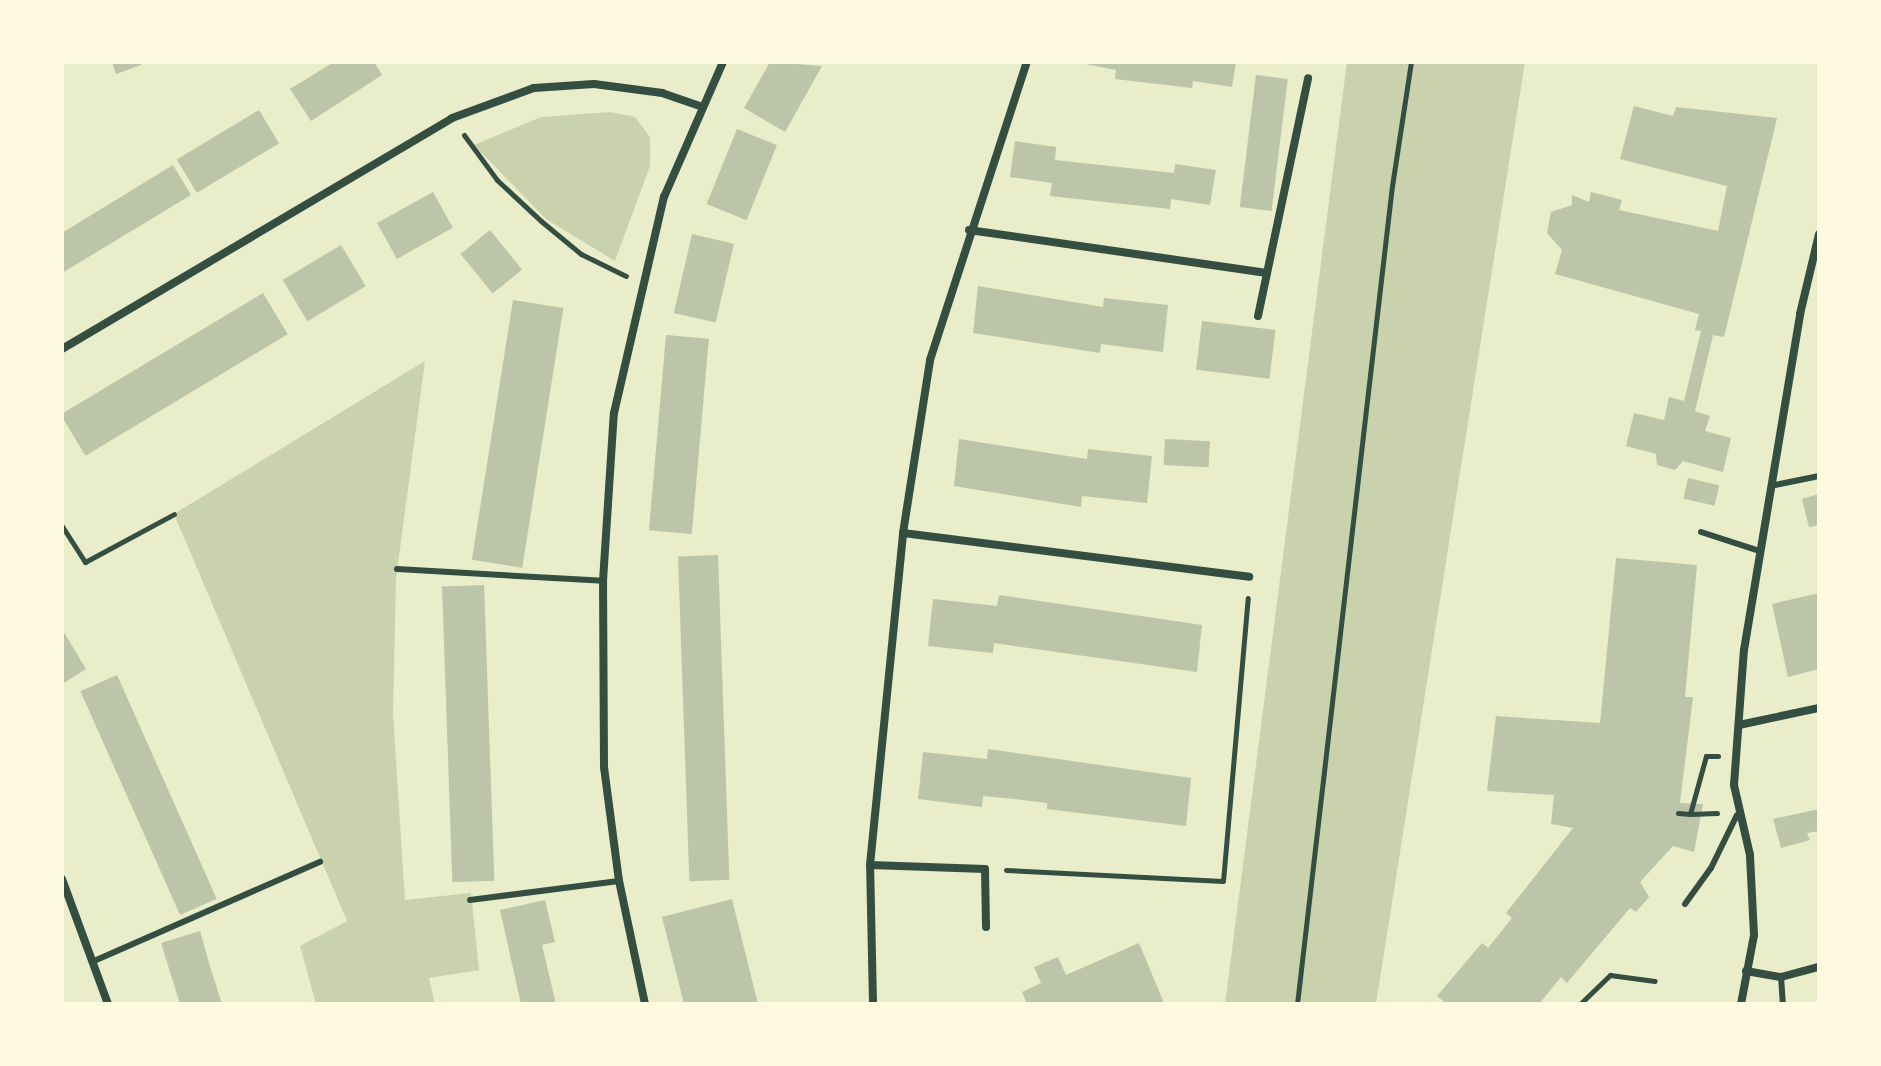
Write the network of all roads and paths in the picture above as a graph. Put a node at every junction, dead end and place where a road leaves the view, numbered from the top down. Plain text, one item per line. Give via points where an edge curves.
1 (723, 62) edge
2 (1027, 62) edge
3 (1411, 62) edge
4 (1308, 78) dead end
5 (700, 106) junction
6 (452, 118) junction
7 (969, 230) junction
8 (1819, 234) edge
9 (1817, 250) edge
10 (1267, 273) junction
11 (643, 285) junction
12 (1258, 316) dead end
13 (62, 349) edge
14 (1819, 476) edge
15 (1775, 485) junction
16 (174, 514) dead end
17 (62, 526) edge
18 (1701, 532) dead end
19 (903, 533) junction
20 (1760, 551) junction
21 (397, 569) dead end
22 (1249, 577) joint
23 (603, 581) junction
24 (1819, 708) edge
25 (1739, 725) junction
26 (1715, 756) dead end
27 (1678, 813) dead end
28 (1710, 813) dead end
29 (1690, 814) junction
30 (1737, 815) junction
31 (320, 862) dead end
32 (870, 865) junction
33 (985, 869) junction
34 (62, 879) edge
35 (619, 881) junction
36 (470, 900) dead end
37 (1685, 904) dead end
38 (986, 927) dead end
39 (94, 961) junction
40 (1819, 967) edge
41 (1746, 971) junction
42 (1781, 977) junction
43 (1655, 981) dead end
44 (108, 1004) edge
45 (645, 1004) edge
46 (873, 1004) edge
47 (1297, 1004) edge
48 (1580, 1004) edge
49 (1741, 1004) edge
50 (1783, 1004) edge

1 - 5 street
2 - 7 street
3 - 47 path
4 - 10 street
5 - 6 street via 662,93 594,84 534,88
5 - 11 street via 664,197
6 - 11 path via 497,180 541,221 581,254
6 - 13 street
7 - 10 street
7 - 19 street via 930,360
8 - 9 street
9 - 15 street
10 - 12 street
11 - 23 street via 614,413
14 - 15 lane
15 - 20 street
16 - 17 path via 85,562
18 - 20 lane
19 - 22 street
19 - 32 street
20 - 25 street
21 - 23 lane
22 - 33 path via 1223,881
23 - 35 street via 604,767
24 - 25 street
25 - 30 street
26 - 29 path via 1706,756
27 - 29 path
28 - 29 path
30 - 37 lane via 1711,868
30 - 41 street via 1750,855 1754,893 1754,935
31 - 39 lane
32 - 33 street
32 - 46 street
33 - 38 street
34 - 39 street
35 - 36 lane
35 - 45 street
39 - 44 street
40 - 42 street
41 - 42 street
41 - 49 street
42 - 50 lane
43 - 48 path via 1610,975

